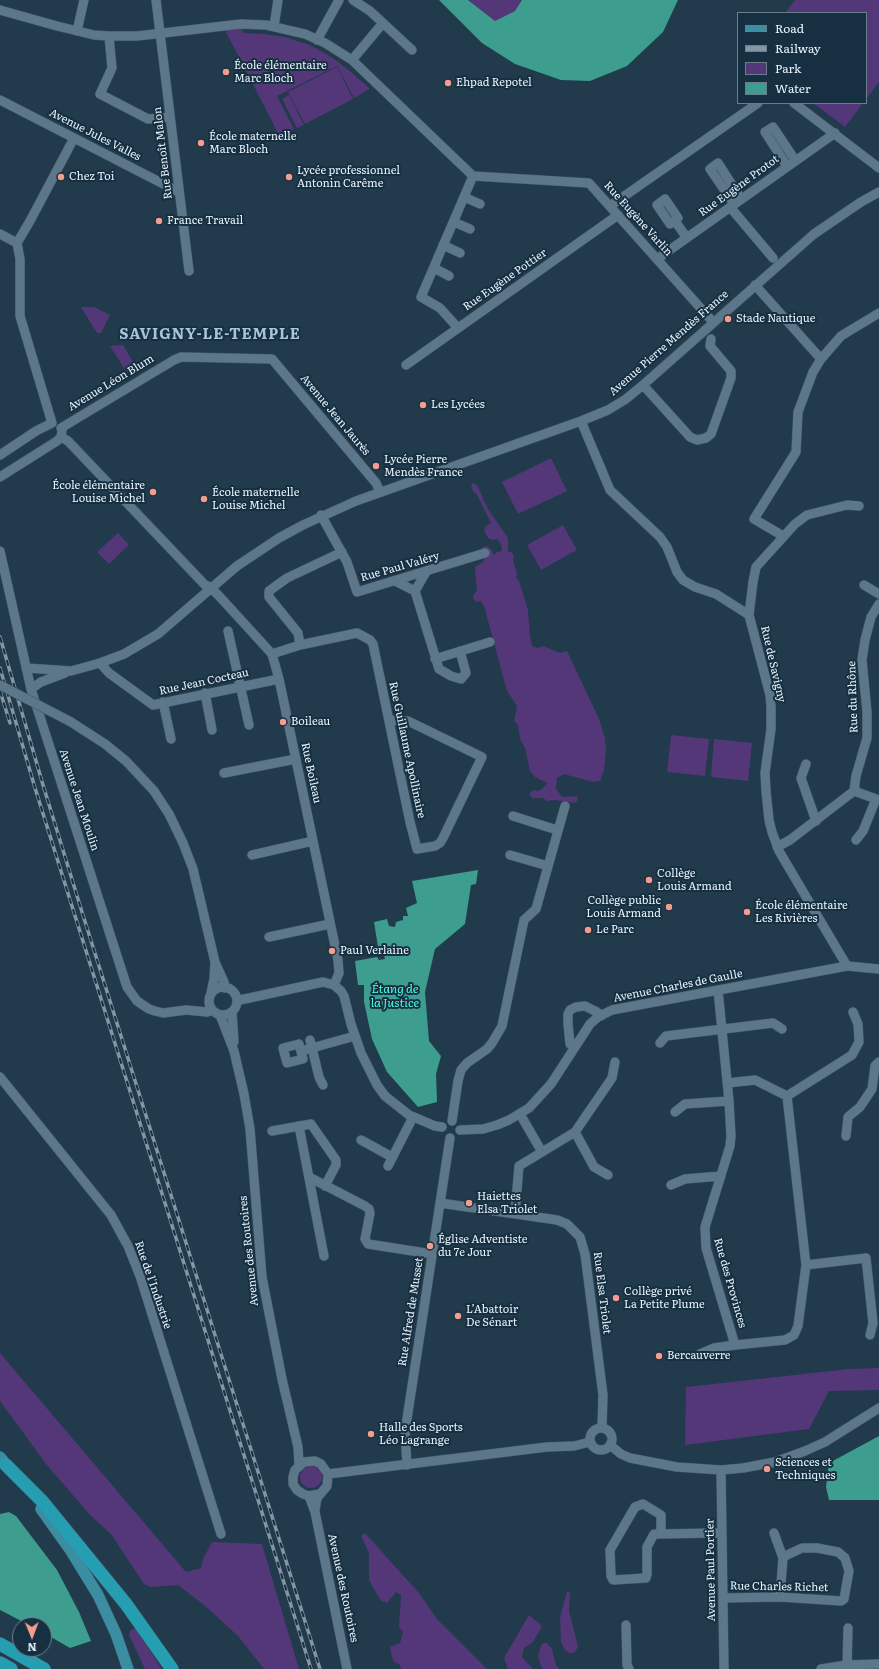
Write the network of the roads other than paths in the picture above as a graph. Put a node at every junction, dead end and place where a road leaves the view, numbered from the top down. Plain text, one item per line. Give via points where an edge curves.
1 (84, 0) edge
2 (156, 0) edge
3 (278, 0) edge
4 (339, 0) edge
5 (353, 0) edge
6 (0, 10) edge
7 (383, 23) junction
8 (274, 26) junction
9 (77, 31) junction
10 (161, 32) junction
11 (109, 36) junction
12 (317, 40) junction
13 (412, 50) dead end
14 (352, 60) junction
15 (0, 100) edge
16 (757, 104) edge
17 (795, 104) edge
18 (170, 117) junction
19 (835, 133) junction
20 (74, 138) junction
21 (795, 160) junction
22 (787, 166) junction
23 (879, 168) edge
24 (473, 176) junction
25 (180, 192) junction
26 (879, 192) edge
27 (464, 197) junction
28 (735, 203) junction
29 (480, 204) dead end
30 (610, 206) junction
31 (618, 215) junction
32 (675, 220) dead end
33 (454, 222) junction
34 (470, 229) dead end
35 (0, 234) edge
36 (687, 238) junction
37 (17, 243) junction
38 (443, 245) junction
39 (460, 253) dead end
40 (774, 258) dead end
41 (657, 259) junction
42 (434, 268) junction
43 (189, 272) dead end
44 (449, 276) dead end
45 (755, 285) junction
46 (879, 313) edge
47 (713, 322) junction
48 (458, 328) junction
49 (711, 339) dead end
50 (821, 359) junction
51 (174, 360) joint
52 (406, 365) dead end
53 (643, 385) junction
54 (581, 421) junction
55 (58, 429) junction
56 (0, 455) edge
57 (0, 477) edge
58 (380, 492) junction
59 (858, 506) dead end
60 (321, 516) junction
61 (783, 536) junction
62 (0, 551) edge
63 (342, 552) junction
64 (485, 553) dead end
65 (426, 572) junction
66 (395, 581) junction
67 (864, 585) dead end
68 (210, 587) junction
69 (415, 591) junction
70 (879, 594) edge
71 (879, 604) edge
72 (749, 615) junction
73 (228, 631) dead end
74 (490, 642) dead end
75 (300, 645) junction
76 (460, 651) junction
77 (272, 654) junction
78 (435, 659) junction
79 (100, 663) junction
80 (26, 668) junction
81 (71, 671) junction
82 (279, 679) junction
83 (0, 685) edge
84 (240, 686) junction
85 (31, 689) junction
86 (205, 693) junction
87 (163, 702) junction
88 (389, 720) junction
89 (249, 725) dead end
90 (212, 730) dead end
91 (171, 739) dead end
92 (296, 759) junction
93 (806, 764) dead end
94 (224, 773) dead end
95 (854, 792) junction
96 (878, 799) edge
97 (565, 806) dead end
98 (513, 816) dead end
99 (816, 821) junction
100 (558, 830) junction
101 (856, 840) dead end
102 (313, 841) junction
103 (777, 847) junction
104 (252, 855) dead end
105 (510, 855) dead end
106 (548, 866) junction
107 (330, 924) junction
108 (268, 937) dead end
109 (215, 962) junction
110 (847, 966) junction
111 (879, 969) edge
112 (334, 985) junction
113 (225, 988) junction
114 (718, 990) junction
115 (210, 996) junction
116 (236, 999) junction
117 (186, 1010) junction
118 (232, 1012) junction
119 (853, 1012) dead end
120 (216, 1013) junction
121 (601, 1016) junction
122 (782, 1029) dead end
123 (722, 1030) junction
124 (355, 1036) junction
125 (660, 1043) dead end
126 (311, 1044) junction
127 (574, 1047) junction
128 (234, 1051) junction
129 (301, 1051) dead end
130 (615, 1062) dead end
131 (879, 1062) edge
132 (0, 1077) edge
133 (728, 1083) junction
134 (323, 1085) dead end
135 (787, 1096) junction
136 (729, 1101) junction
137 (675, 1112) dead end
138 (520, 1114) junction
139 (413, 1117) junction
140 (452, 1121) junction
141 (299, 1126) junction
142 (442, 1128) junction
143 (460, 1130) junction
144 (272, 1131) dead end
145 (575, 1132) junction
146 (846, 1136) dead end
147 (450, 1138) junction
148 (361, 1140) dead end
149 (542, 1152) junction
150 (392, 1157) junction
151 (388, 1166) dead end
152 (608, 1176) dead end
153 (721, 1176) junction
154 (309, 1177) junction
155 (671, 1185) dead end
156 (325, 1186) junction
157 (440, 1203) junction
158 (515, 1213) junction
159 (432, 1254) junction
160 (324, 1256) dead end
161 (806, 1265) junction
162 (870, 1335) dead end
163 (736, 1345) junction
164 (700, 1354) dead end
165 (879, 1408) edge
166 (602, 1428) junction
167 (590, 1442) junction
168 (610, 1445) junction
169 (298, 1447) junction
170 (309, 1460) junction
171 (3, 1461) edge
172 (299, 1464) junction
173 (406, 1465) junction
174 (721, 1470) junction
175 (328, 1474) junction
176 (314, 1495) junction
177 (722, 1533) junction
178 (774, 1533) dead end
179 (221, 1534) dead end
180 (661, 1534) junction
181 (783, 1561) junction
182 (780, 1597) junction
183 (723, 1598) junction
184 (626, 1625) dead end
185 (848, 1628) dead end
186 (0, 1644) edge
187 (0, 1663) edge
188 (879, 1664) edge
189 (847, 1667) edge
190 (11, 1669) edge
191 (44, 1669) edge
192 (128, 1669) edge
193 (172, 1669) edge
194 (347, 1669) edge
195 (629, 1669) edge
196 (724, 1669) edge
197 (821, 1669) edge

1 - 9 street
2 - 10 street, Rue Benoît Malon
3 - 8 street
4 - 12 street
5 - 7 street
6 - 9 street
7 - 13 street
7 - 14 street
8 - 10 street via 241,24
8 - 12 street
9 - 11 street
10 - 11 street via 137,36
10 - 18 street, Rue Benoît Malon
11 - 18 street via 112,68 100,94 148,119
12 - 14 street
14 - 24 street
15 - 20 street, Avenue Jules Valles
16 - 30 street
17 - 19 street
18 - 25 street, Rue Benoît Malon
19 - 21 street, Rue Eugène Protot
19 - 23 street
20 - 25 street, Avenue Jules Valles
20 - 37 street
21 - 22 street, Rue Eugène Protot
21 - 22 street via 773,127 765,132
22 - 28 street, Rue Eugène Protot
24 - 27 street
24 - 30 street, Rue Eugène Varlin via 589,183
25 - 43 street, Rue Benoît Malon
26 - 45 street, Avenue Pierre Mendès France via 814,234
27 - 29 street
27 - 33 street
28 - 36 street, Rue Eugène Protot
28 - 40 street
30 - 31 street, Rue Eugène Varlin
31 - 41 street, Rue Eugène Varlin
31 - 48 street, Rue Eugène Pottier
32 - 36 street
33 - 34 street
33 - 38 street
35 - 37 street
36 - 41 street, Rue Eugène Protot
37 - 55 street via 20,259 20,316
38 - 39 street
38 - 42 street
41 - 47 street, Rue Eugène Varlin
42 - 44 street
42 - 48 street via 421,297 440,308
45 - 47 street, Avenue Pierre Mendès France
45 - 50 street
46 - 50 street via 841,336
47 - 53 street, Avenue Pierre Mendès France
48 - 52 street, Rue Eugène Pottier
49 - 53 street via 710,346 731,371 731,378 711,434 706,438 697,440 690,437
50 - 61 street via 813,372 798,412 796,452 754,519
51 - 55 street, Avenue Léon Blum
51 - 58 street, Avenue Jean Jaurès via 181,357 272,359 376,483
53 - 54 street, Avenue Pierre Mendès France via 608,410
54 - 58 street, Avenue Pierre Mendès France
54 - 72 street, Rue de Savigny via 610,490 660,537 683,580 716,594
55 - 56 street, Avenue Léon Blum via 36,431
55 - 57 street
55 - 68 street, Rue Boileau via 205,585
58 - 60 street, Avenue Pierre Mendès France
59 - 61 street via 847,505 807,515
60 - 63 street, Rue Paul Valéry
60 - 68 street, Avenue Pierre Mendès France via 279,538
61 - 72 street via 756,567
62 - 80 street, Avenue Jean Moulin
63 - 66 street, Rue Paul Valéry via 348,562 357,592
63 - 75 street via 294,574 269,591 269,597 298,633
64 - 65 street, Rue Paul Valéry
65 - 66 street, Rue Paul Valéry
65 - 69 street
66 - 69 street
67 - 70 street
68 - 77 street, Rue Boileau
68 - 79 street, Avenue Pierre Mendès France via 158,634 124,654
69 - 78 street
71 - 95 street, Rue du Rhône via 871,617 862,660 867,712 866,738
72 - 103 street, Rue de Savigny via 772,707 766,797 769,820
73 - 84 street
74 - 76 street
75 - 77 street, Rue Guillaume Apollinaire
75 - 88 street, Rue Guillaume Apollinaire via 357,634 370,640
76 - 78 street
76 - 78 street via 466,673 461,679 439,669
77 - 82 street, Rue Boileau
79 - 81 street, Avenue Pierre Mendès France
79 - 87 street, Rue Jean Cocteau via 109,673 154,705
80 - 81 street, Avenue Pierre Mendès France
80 - 85 street, Avenue Jean Moulin
81 - 85 street via 41,682
82 - 84 street, Rue Jean Cocteau
82 - 92 street, Rue Boileau
83 - 109 street, Avenue des Routoires, bridge via 71,722 105,744 126,761 154,791 169,814 193,869
84 - 86 street, Rue Jean Cocteau
84 - 89 street
85 - 117 street, Avenue Jean Moulin via 127,987 137,1002 149,1009 163,1013
86 - 87 street, Rue Jean Cocteau
86 - 90 street
87 - 91 street
88 - 88 street, Rue Guillaume Apollinaire via 417,848 440,843 482,757 408,721
92 - 94 street
92 - 102 street, Rue Boileau
93 - 99 street via 801,778
95 - 96 street
95 - 99 street
96 - 101 street
97 - 100 street
98 - 100 street
99 - 103 street
100 - 106 street
102 - 104 street
102 - 107 street, Rue Boileau
103 - 110 street, Rue de Savigny
105 - 106 street
106 - 140 street via 536,909 524,920 502,1026 487,1050 461,1070
107 - 108 street
107 - 112 street, Rue Boileau via 339,968
109 - 113 street, Avenue des Routoires
109 - 115 street, Avenue des Routoires
110 - 111 street, Avenue Charles de Gaulle
110 - 114 street, Avenue Charles de Gaulle
112 - 116 street via 324,982
112 - 124 street via 344,996
113 - 115 street via 217,989
113 - 116 street, Avenue des Routoires via 233,992
114 - 121 street, Avenue Charles de Gaulle via 612,1010
114 - 123 street, Rue des Provinces
115 - 117 street
115 - 120 street, Avenue des Routoires via 209,1003
116 - 118 street, Avenue des Routoires via 236,1006
117 - 120 street
118 - 120 street via 224,1015
118 - 128 street, Avenue des Routoires
119 - 135 street via 858,1024 859,1042 852,1055
120 - 128 street, Avenue des Routoires
121 - 127 street, Avenue Charles de Gaulle via 590,1024
121 - 127 street via 585,1006 570,1010 570,1044
122 - 123 street via 773,1023
123 - 125 street via 666,1036
123 - 133 street, Rue des Provinces
124 - 126 street
124 - 139 street via 377,1085 385,1096
126 - 129 street
126 - 134 street
127 - 138 street, Avenue Charles de Gaulle via 544,1093
128 - 169 street, Avenue des Routoires via 250,1129 258,1234 267,1305
130 - 145 street via 612,1078
131 - 146 street via 875,1066 872,1089 860,1107 848,1117
132 - 179 street, Rue de l'Industrie via 111,1215 128,1246 140,1276
133 - 135 street via 755,1080
133 - 136 street, Rue des Provinces
135 - 161 street, Rue des Provinces
136 - 137 street via 685,1104
136 - 153 street, Rue des Provinces via 730,1146
138 - 143 street, Avenue Charles de Gaulle via 483,1129
138 - 149 street
139 - 142 street
139 - 150 street
140 - 142 street via 445,1123
140 - 143 street
141 - 144 street
141 - 154 street
141 - 156 street via 311,1124 336,1160
142 - 147 street via 443,1133
143 - 147 street via 458,1135
145 - 149 street
145 - 152 street via 594,1167
147 - 157 street, Rue Alfred de Musset
148 - 150 street
149 - 158 street via 519,1166
150 - 151 street
153 - 155 street via 685,1179
153 - 163 street, Rue des Provinces via 705,1227 705,1239
154 - 156 street
154 - 160 street
156 - 159 street via 369,1210 365,1239 368,1244
157 - 158 street, Rue Elsa Triolet
157 - 159 street, Rue Alfred de Musset
158 - 166 street, Rue Elsa Triolet via 557,1220 575,1230 583,1242 602,1395
159 - 173 street, Rue Alfred de Musset via 405,1432
161 - 162 street via 866,1258 873,1323
161 - 163 street, Rue des Provinces via 798,1326 794,1334 785,1340
163 - 164 street via 714,1348
165 - 174 street via 825,1442 793,1456 763,1465
166 - 167 street via 592,1431
166 - 168 street via 611,1434
167 - 168 street via 594,1448 600,1450
167 - 173 street
168 - 174 street via 621,1454 637,1459 688,1468
169 - 170 street, Avenue des Routoires
169 - 172 street, Avenue des Routoires
170 - 172 street
170 - 175 street, Avenue des Routoires via 321,1464
171 - 192 main road via 81,1565 116,1634
171 - 193 highway via 42,1501 126,1604
172 - 176 street, Avenue des Routoires via 295,1470 293,1484 303,1494
173 - 175 street
174 - 177 street, Avenue Paul Portier
175 - 176 street, Avenue des Routoires via 327,1486
176 - 194 street, Avenue des Routoires via 315,1512
177 - 180 street
177 - 183 street, Avenue Paul Portier
178 - 181 street
180 - 180 street via 661,1515 643,1504 635,1507 610,1550 613,1580 646,1578 647,1546 654,1534
181 - 182 street
181 - 182 street, Rue Charles Richet via 787,1555 802,1548 817,1548 838,1552 845,1558 849,1571 844,1599 841,1601
182 - 183 street, Rue Charles Richet
183 - 196 street, Avenue Paul Portier
184 - 195 street
185 - 189 street
186 - 191 highway
187 - 190 highway
188 - 189 street
189 - 197 street

